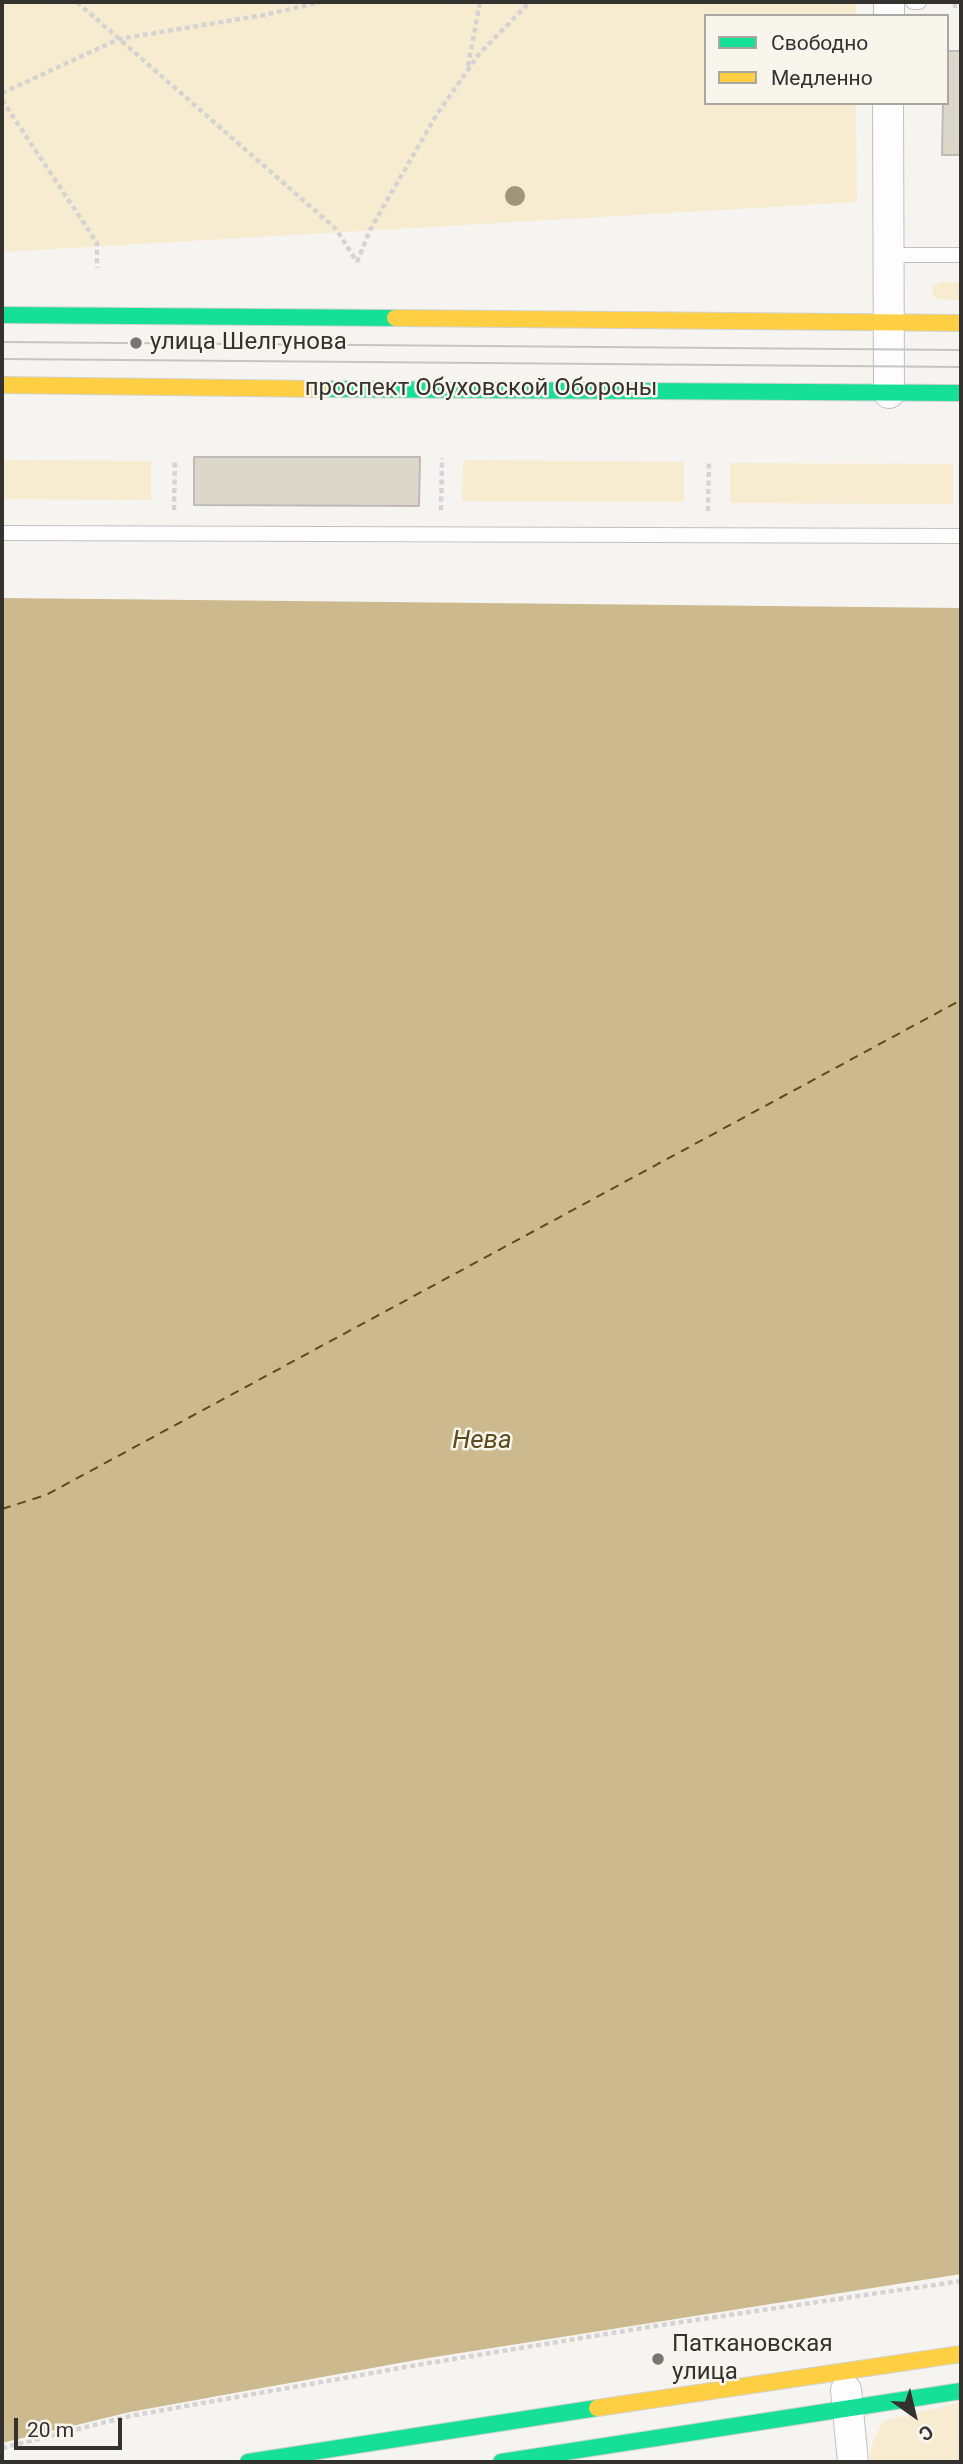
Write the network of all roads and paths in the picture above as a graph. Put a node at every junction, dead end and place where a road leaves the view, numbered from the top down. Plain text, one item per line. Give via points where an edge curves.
1 (77, 2) edge
2 (321, 2) edge
3 (480, 2) edge
4 (530, 2) edge
5 (913, 2) edge
6 (919, 2) edge
7 (119, 40) junction
8 (954, 55) dead end
9 (468, 70) junction
10 (950, 91) edge
11 (2, 93) edge
12 (2, 100) edge
13 (888, 105) edge
14 (961, 143) edge
15 (890, 255) junction
16 (961, 255) edge
17 (97, 268) dead end
18 (2, 316) edge
19 (890, 322) junction
20 (961, 323) edge
21 (2, 384) edge
22 (889, 393) junction
23 (961, 393) edge
24 (442, 458) dead end
25 (175, 459) dead end
26 (709, 460) dead end
27 (174, 515) dead end
28 (441, 518) dead end
29 (708, 522) dead end
30 (2, 533) edge
31 (961, 536) edge
32 (961, 2281) edge
33 (961, 2354) edge
34 (845, 2373) junction
35 (961, 2391) edge
36 (848, 2410) junction
37 (2, 2448) edge
38 (248, 2462) edge
39 (501, 2462) edge
40 (853, 2462) edge

1 - 7 path
2 - 7 path
3 - 9 path
4 - 9 path
5 - 6 lane
7 - 9 path via 336,229 357,262 370,230 437,114
7 - 11 path
8 - 10 path
10 - 14 path via 954,143
12 - 17 path via 97,243
13 - 15 street
15 - 16 lane
15 - 19 street
18 - 19 main road
19 - 20 main road
19 - 22 street
21 - 22 main road, проспект Обуховской Обороны
22 - 23 main road, проспект Обуховской Обороны
24 - 28 path
25 - 27 path
26 - 29 path
30 - 31 lane
32 - 37 path via 417,2365 130,2416
33 - 34 main road
34 - 36 street
34 - 38 main road
35 - 36 main road
36 - 39 main road
36 - 40 street

